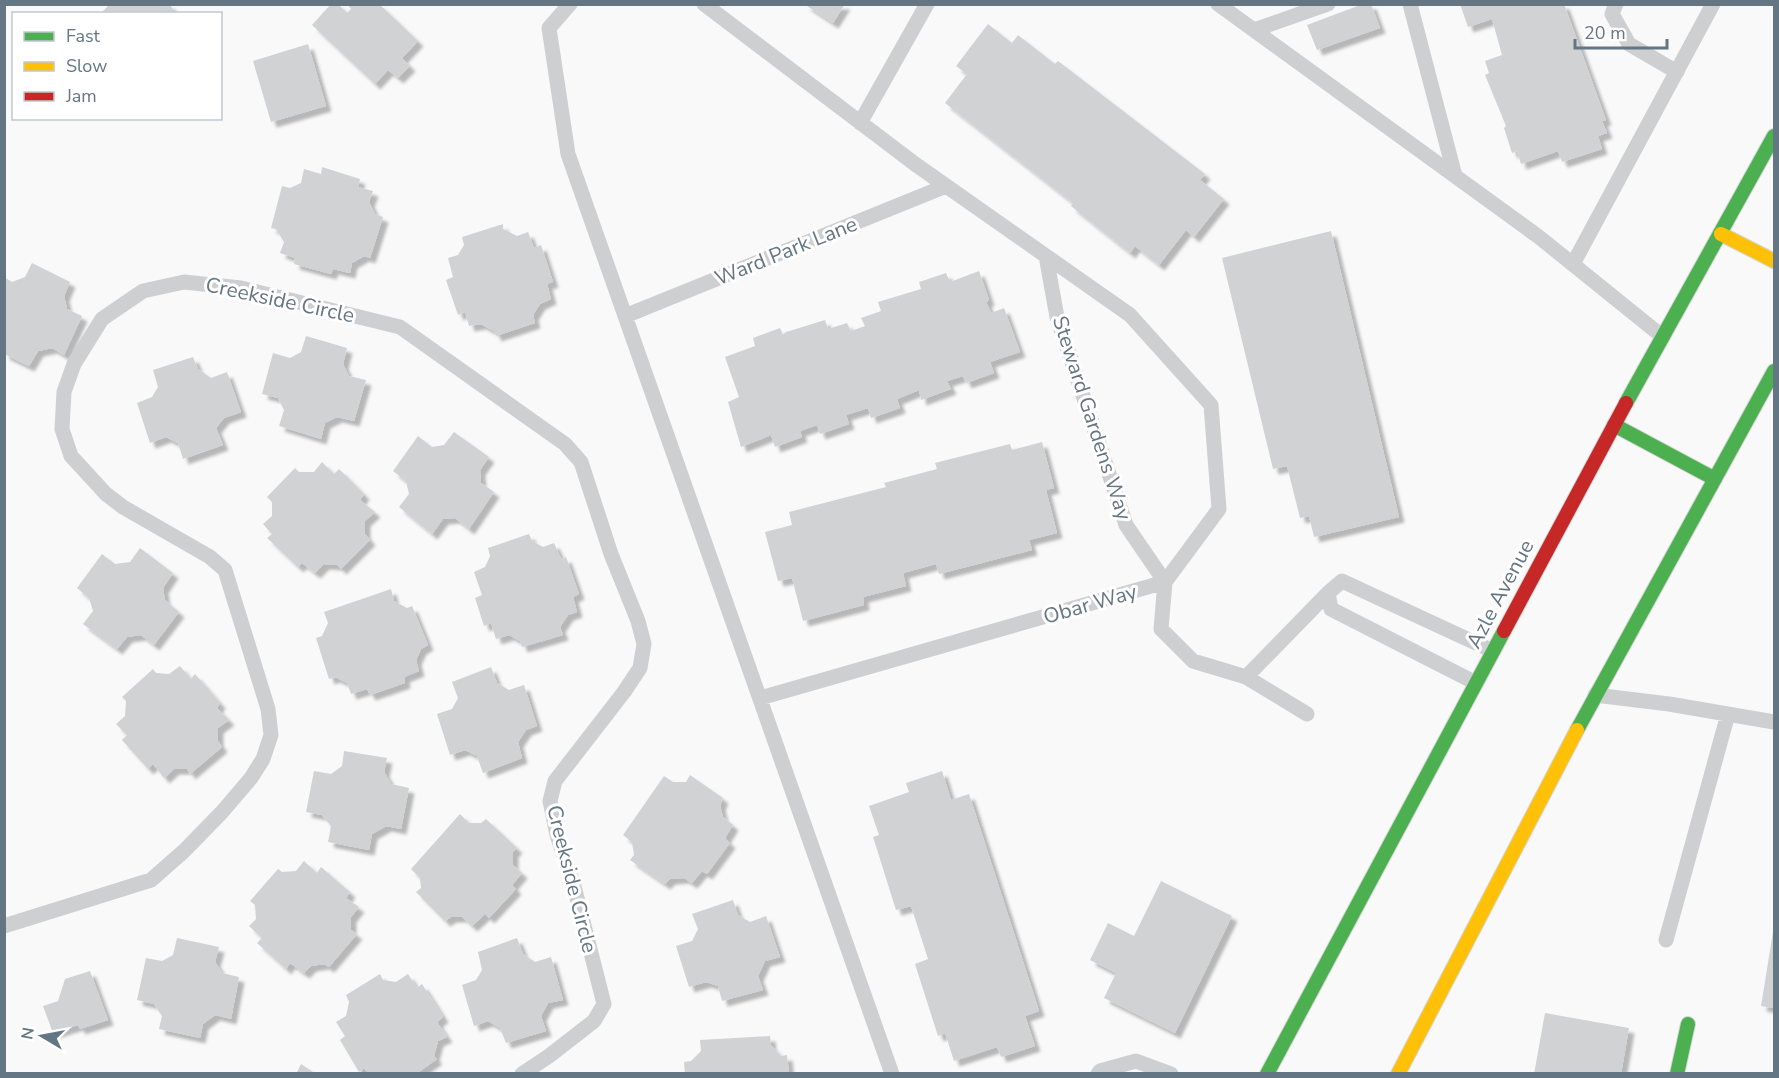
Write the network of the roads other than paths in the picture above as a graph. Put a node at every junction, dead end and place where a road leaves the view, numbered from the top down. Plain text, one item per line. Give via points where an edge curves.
1 (570, 4) edge
2 (704, 4) edge
3 (927, 4) edge
4 (1218, 4) edge
5 (1328, 4) edge
6 (1410, 4) edge
7 (1713, 4) edge
8 (1612, 8) edge
9 (1254, 30) junction
10 (1677, 72) junction
11 (860, 123) junction
12 (1774, 136) edge
13 (1455, 176) junction
14 (946, 186) junction
15 (1721, 234) junction
16 (1046, 256) junction
17 (1774, 261) edge
18 (1573, 264) junction
19 (625, 316) junction
20 (1663, 337) junction
21 (1774, 370) edge
22 (1614, 425) junction
23 (1714, 479) junction
24 (1165, 582) junction
25 (1328, 593) junction
26 (1493, 651) junction
27 (1246, 677) junction
28 (1476, 682) junction
29 (1595, 695) junction
30 (760, 698) junction
31 (1307, 714) dead end
32 (1728, 714) junction
33 (1774, 722) edge
34 (4, 926) edge
35 (1666, 940) dead end
36 (1688, 1024) dead end
37 (522, 1074) edge
38 (892, 1074) edge
39 (1098, 1074) edge
40 (1172, 1074) edge
41 (1267, 1074) edge
42 (1398, 1074) edge
43 (1677, 1074) edge

1 - 19 lane via 549,28 568,154
2 - 11 lane
3 - 11 lane
4 - 9 lane
5 - 9 lane
6 - 13 lane
7 - 10 lane
8 - 10 lane via 1629,44
9 - 13 lane
10 - 18 lane
11 - 14 lane
12 - 15 main road, Azle Avenue
13 - 18 lane
14 - 16 lane
14 - 19 lane, Ward Park Lane
15 - 17 main road
15 - 20 main road, Azle Avenue
16 - 24 lane, Steward Gardens Way via 1057,317 1126,525
16 - 24 lane via 1130,315 1211,405 1219,509
18 - 20 lane
19 - 30 lane
20 - 22 main road, Azle Avenue
21 - 23 main road
22 - 23 main road
22 - 26 main road, Azle Avenue
23 - 29 main road
24 - 27 lane, Obar Way via 1161,629 1193,661
24 - 30 lane, Obar Way
25 - 26 lane via 1342,581
25 - 27 lane
25 - 28 lane via 1331,609
26 - 28 main road, Azle Avenue
27 - 31 lane, Obar Way
28 - 41 main road, Azle Avenue
29 - 32 lane
29 - 42 main road
30 - 38 lane
32 - 33 lane
32 - 35 lane
34 - 37 lane, Creekside Circle via 151,880 184,851 251,778 271,735 268,709 225,570 210,557 123,507 70,456 62,429 64,392 74,364 102,319 143,291 184,282 241,288 400,327 565,444 581,462 644,644 640,668 555,781 550,801 604,1004 594,1021
36 - 43 main road
39 - 40 lane via 1136,1061

